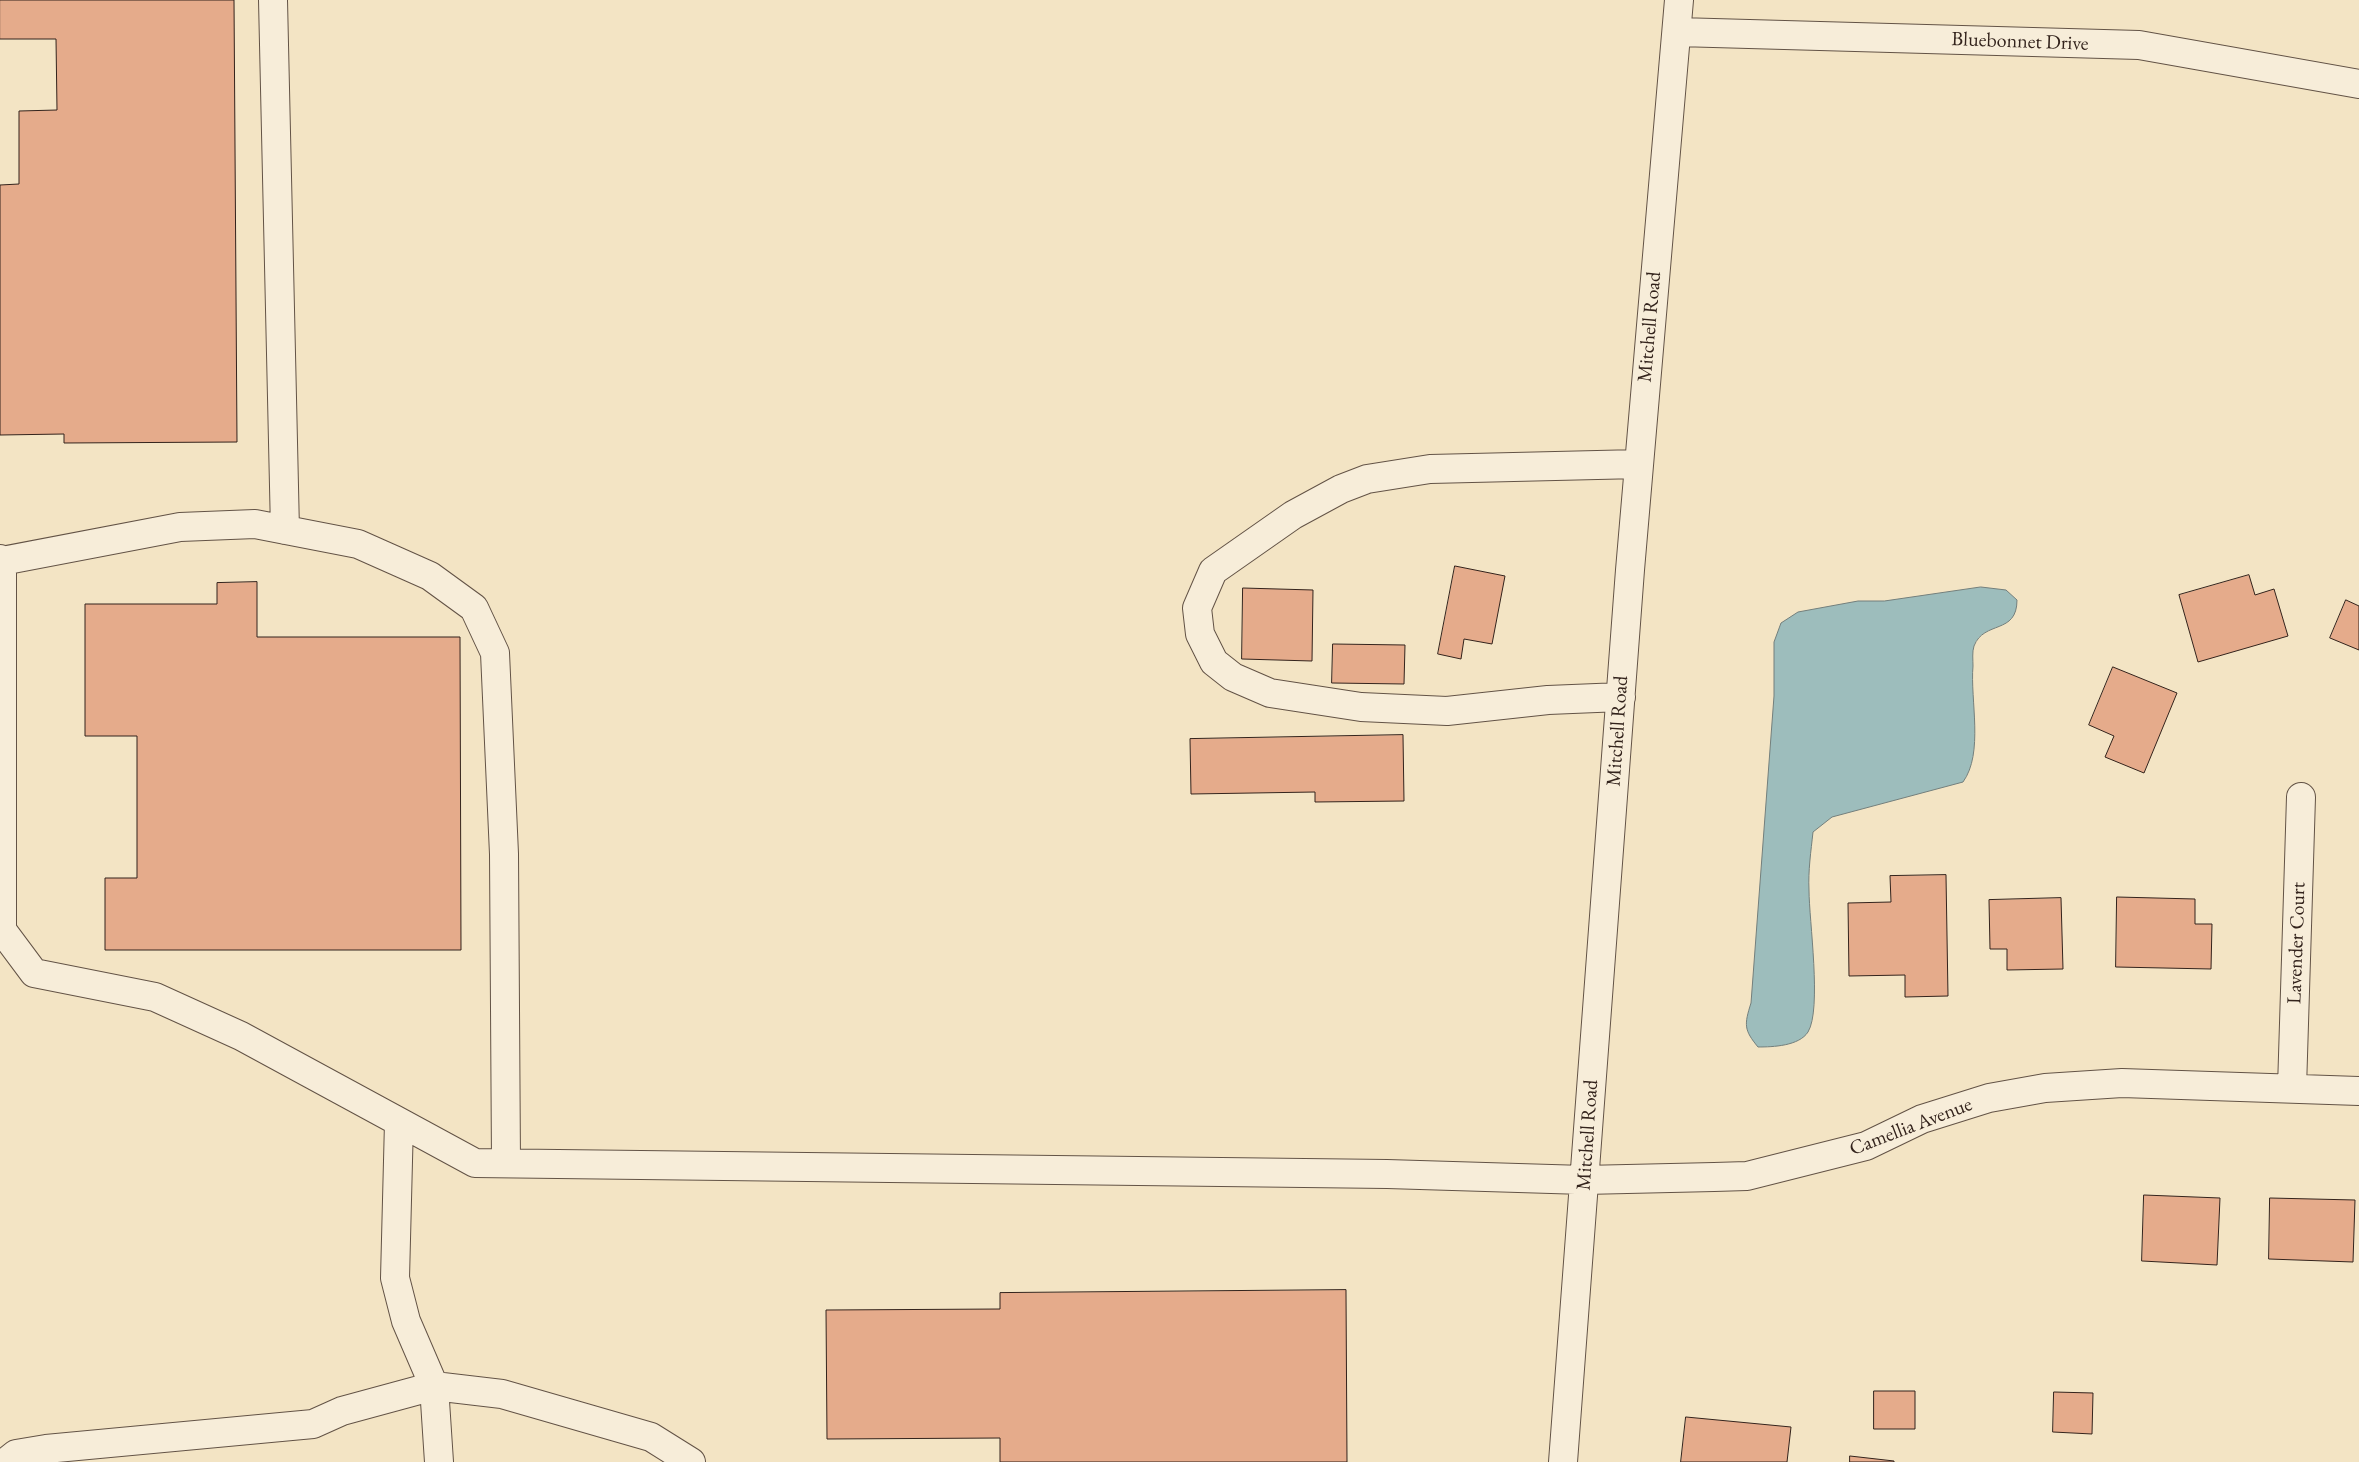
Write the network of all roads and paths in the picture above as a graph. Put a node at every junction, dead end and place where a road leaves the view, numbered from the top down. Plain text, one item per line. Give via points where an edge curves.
1 (273, 0) edge
2 (1679, 0) edge
3 (1678, 32) junction
4 (2359, 84) edge
5 (1639, 464) junction
6 (286, 530) junction
7 (1, 560) edge
8 (1621, 697) junction
9 (2302, 797) dead end
10 (2292, 1088) junction
11 (2359, 1090) edge
12 (399, 1122) junction
13 (506, 1163) junction
14 (1584, 1180) junction
15 (434, 1386) junction
16 (6, 1462) edge
17 (438, 1462) edge
18 (691, 1462) edge
19 (1563, 1462) edge

1 - 6 street
2 - 3 street, Mitchell Road
3 - 4 street, Bluebonnet Drive via 2139,45
3 - 5 street, Mitchell Road
5 - 8 street, Mitchell Road
5 - 8 street via 1430,469 1367,479 1292,515 1213,571 1197,608 1200,634 1214,662 1233,677 1270,693 1361,707 1447,711 1548,700
6 - 7 street via 255,524 180,527
6 - 13 street via 358,544 430,576 474,608 495,653 504,854
7 - 12 street, Camellia Avenue via 2,930 34,973 156,997 241,1036
8 - 14 street, Mitchell Road
9 - 10 street, Lavender Court
10 - 11 street, Camellia Avenue
10 - 14 street, Camellia Avenue via 2122,1083 2045,1088 1989,1098 1922,1119 1866,1146 1747,1176
12 - 13 street, Camellia Avenue via 475,1163
12 - 15 street via 395,1278 406,1320
13 - 14 street, Camellia Avenue via 1387,1174
14 - 19 street, Mitchell Road
15 - 16 street via 342,1411 313,1424 46,1449 16,1454
15 - 17 street
15 - 18 street via 502,1394 651,1437

